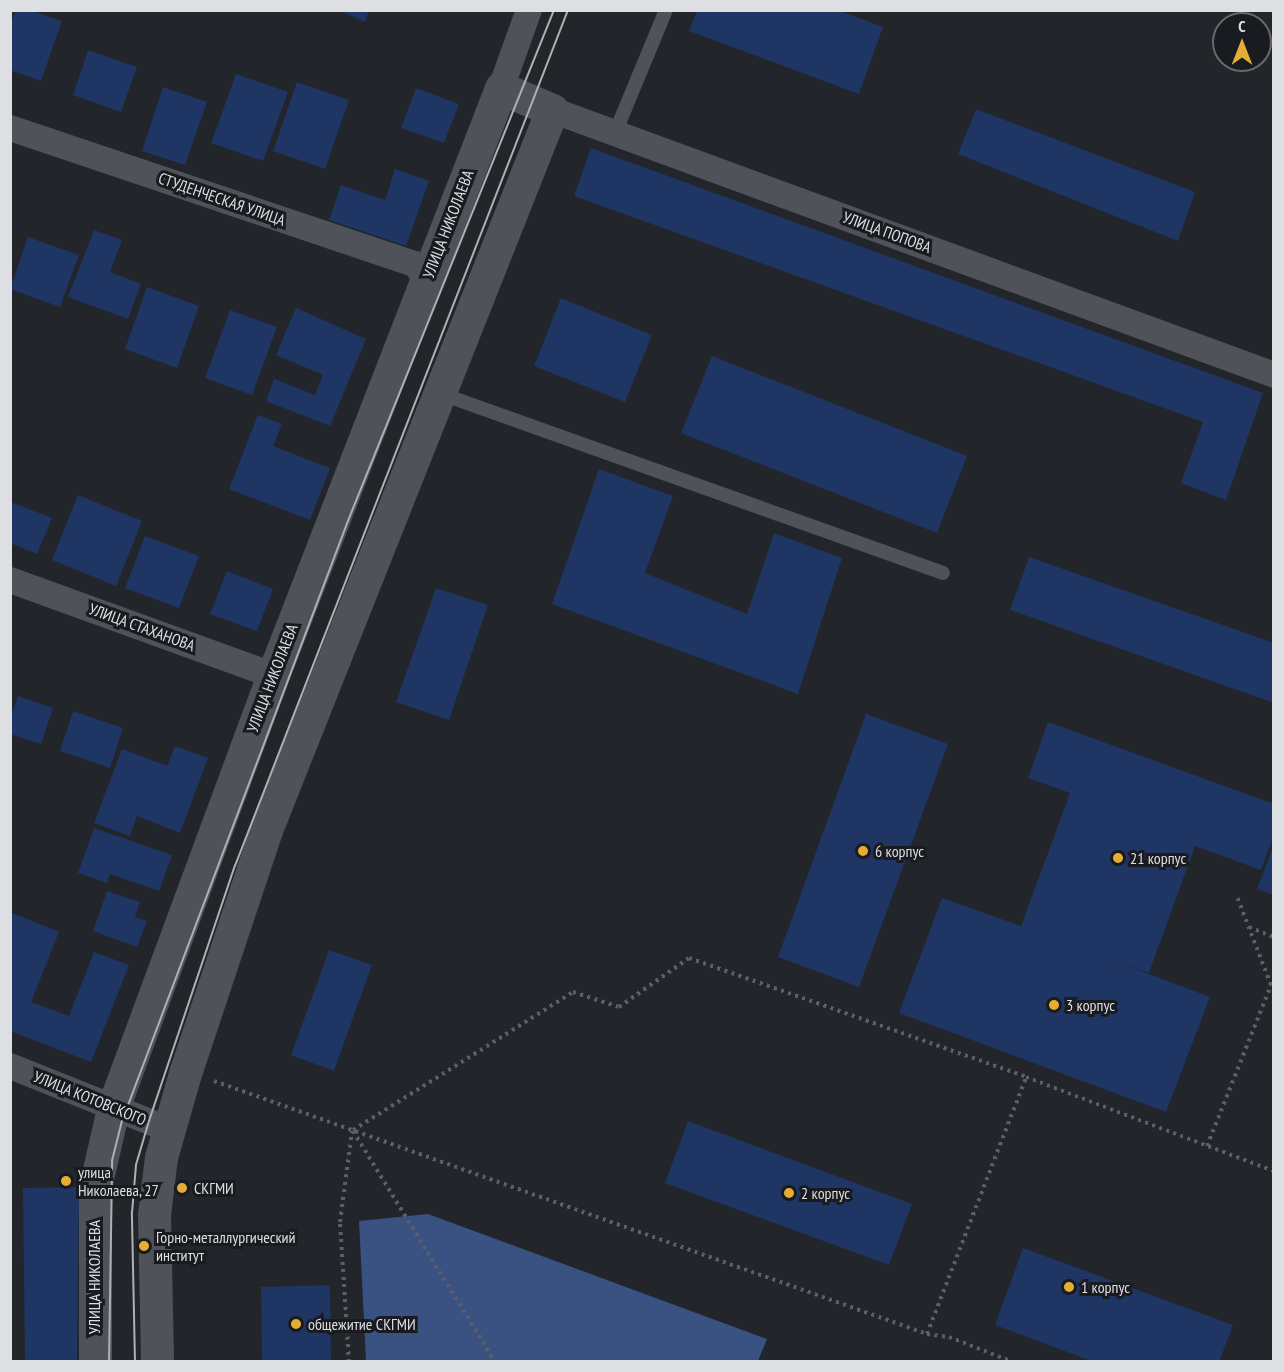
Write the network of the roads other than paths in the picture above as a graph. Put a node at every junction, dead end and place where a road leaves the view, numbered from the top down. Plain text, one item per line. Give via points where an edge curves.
1 (529, 10) edge
2 (666, 10) edge
3 (501, 88) junction
4 (552, 110) junction
5 (10, 128) edge
6 (615, 133) junction
7 (426, 279) junction
8 (1274, 375) edge
9 (439, 393) junction
10 (943, 573) dead end
11 (10, 580) edge
12 (273, 675) junction
13 (10, 1066) edge
14 (114, 1105) junction
15 (170, 1130) junction
16 (95, 1362) edge
17 (157, 1362) edge

1 - 3 street, УЛИЦА НИКОЛАЕВА
2 - 6 lane
3 - 4 street, УЛИЦА ПОПОВА
3 - 7 street, УЛИЦА НИКОЛАЕВА
4 - 6 street, УЛИЦА ПОПОВА
4 - 9 street
5 - 7 street, СТУДЕНЧЕСКАЯ УЛИЦА via 415,264
6 - 8 street, УЛИЦА ПОПОВА
7 - 12 street, УЛИЦА НИКОЛАЕВА
9 - 10 lane
9 - 15 street via 266,830 186,1070
11 - 12 street, УЛИЦА СТАХАНОВА
12 - 14 street, УЛИЦА НИКОЛАЕВА
13 - 14 street, УЛИЦА КОТОВСКОГО
14 - 15 street, УЛИЦА КОТОВСКОГО
14 - 16 street, УЛИЦА НИКОЛАЕВА via 94,1187
15 - 17 street via 161,1157 154,1215

